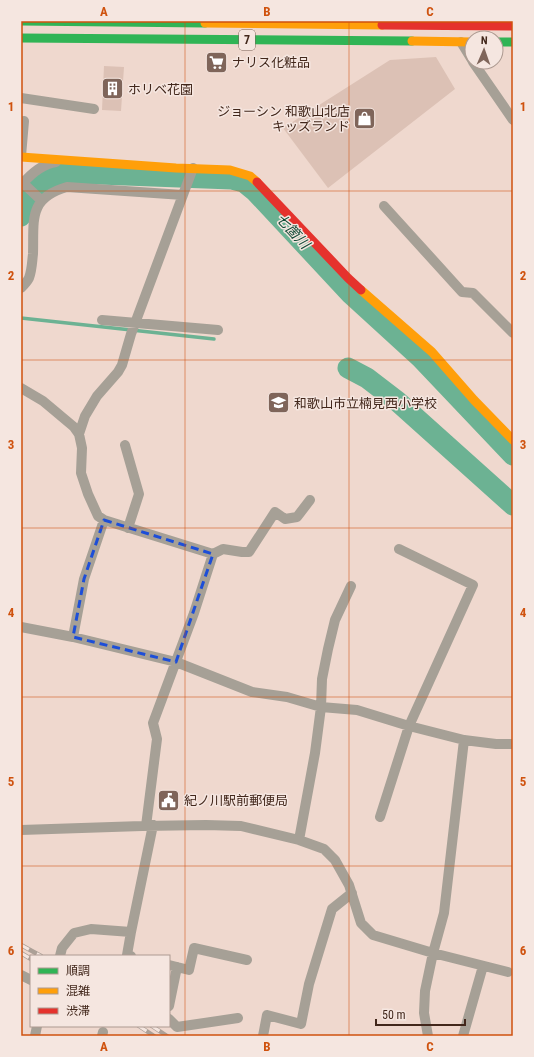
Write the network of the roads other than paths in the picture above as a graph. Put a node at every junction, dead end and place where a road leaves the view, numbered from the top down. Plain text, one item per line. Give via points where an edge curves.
1 (21, 21) edge
2 (451, 23) edge
3 (513, 26) edge
4 (21, 38) edge
5 (461, 42) junction
6 (464, 47) edge
7 (478, 70) edge
8 (21, 98) edge
9 (94, 109) dead end
10 (513, 120) edge
11 (24, 121) dead end
12 (21, 157) edge
13 (63, 160) junction
14 (192, 171) junction
15 (23, 183) edge
16 (185, 190) junction
17 (40, 199) junction
18 (384, 206) dead end
19 (21, 288) edge
20 (102, 320) dead end
21 (135, 323) junction
22 (218, 330) dead end
23 (513, 333) edge
24 (21, 388) edge
25 (79, 434) junction
26 (513, 440) edge
27 (125, 445) dead end
28 (310, 500) dead end
29 (104, 520) junction
30 (128, 528) junction
31 (399, 549) dead end
32 (213, 554) junction
33 (351, 586) dead end
34 (21, 627) edge
35 (73, 637) junction
36 (176, 662) junction
37 (321, 707) junction
38 (409, 726) junction
39 (464, 740) junction
40 (513, 744) edge
41 (380, 817) dead end
42 (149, 825) junction
43 (21, 830) edge
44 (299, 840) junction
45 (352, 893) junction
46 (131, 932) junction
47 (433, 953) junction
48 (60, 955) edge
49 (127, 955) edge
50 (247, 960) dead end
51 (173, 966) edge
52 (483, 966) junction
53 (508, 972) dead end
54 (21, 975) edge
55 (30, 980) edge
56 (170, 996) edge
57 (238, 1018) dead end
58 (170, 1020) edge
59 (263, 1036) edge
60 (428, 1036) edge
61 (463, 1036) edge

1 - 2 main road, 7
2 - 3 main road, 7
2 - 5 main road
4 - 5 main road, 7
5 - 6 street
7 - 10 street
8 - 9 street
11 - 12 street
12 - 13 main road
13 - 14 main road
13 - 15 street via 42,167
14 - 16 street
14 - 26 main road via 230,170 250,176 260,184 348,278 432,352
15 - 17 street
16 - 17 street via 67,187
16 - 21 street
17 - 19 street via 35,212 32,267 28,279
18 - 23 street via 462,292 473,293
20 - 21 street
21 - 22 street
21 - 25 street via 122,365 97,396 85,416
24 - 25 street via 43,401
25 - 29 street via 82,448 81,473 98,516
27 - 30 street via 139,494
28 - 32 street via 297,517 285,519 275,512 249,552 223,549
29 - 30 street
29 - 35 street via 84,578
30 - 32 street
31 - 38 street via 473,585
32 - 36 street
33 - 37 street via 335,620 322,678
34 - 35 street
35 - 36 street
36 - 37 street via 252,692 287,697
36 - 42 street via 153,723 157,739
37 - 38 street via 357,710
37 - 44 street
38 - 39 street
38 - 41 street
39 - 40 street
39 - 47 street via 444,913
42 - 43 street
42 - 44 street via 241,826
42 - 46 street
44 - 45 street via 324,849 335,860
45 - 47 street via 361,923 373,936
45 - 59 street via 332,909 309,984 301,1024 267,1015
46 - 48 street via 91,929 74,933 62,948
46 - 49 street
47 - 52 street
47 - 60 street via 425,991 424,1013
50 - 51 street via 194,948 189,970
51 - 56 street
52 - 53 street
52 - 61 street
54 - 55 street
57 - 58 street via 177,1027

